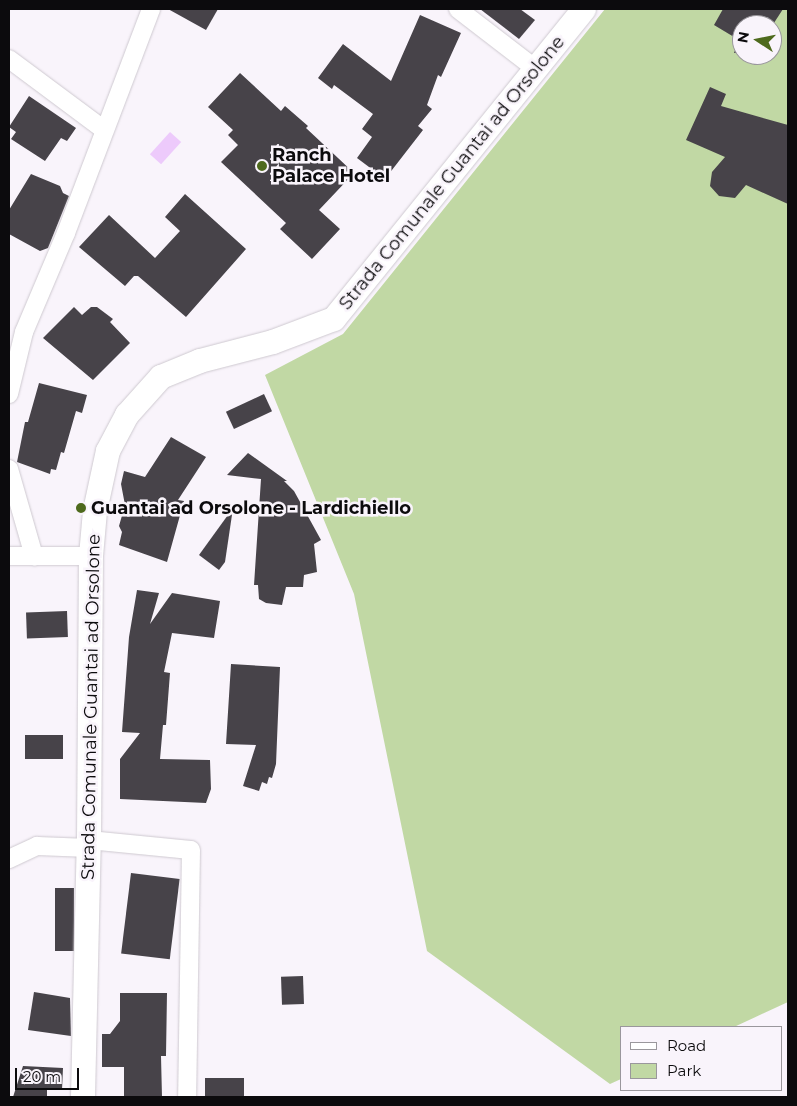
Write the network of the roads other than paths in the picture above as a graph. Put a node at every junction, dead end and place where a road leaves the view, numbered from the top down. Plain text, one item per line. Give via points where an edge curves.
1 (151, 9) edge
2 (458, 9) edge
3 (584, 9) edge
4 (9, 59) edge
5 (536, 69) junction
6 (103, 128) junction
7 (9, 394) edge
8 (9, 469) edge
9 (9, 556) edge
10 (34, 556) junction
11 (91, 556) junction
12 (89, 844) junction
13 (9, 859) edge
14 (83, 1097) edge
15 (187, 1097) edge

1 - 6 street
2 - 5 street
3 - 5 street, Strada Comunale Guantai ad Orsolone
4 - 6 street
5 - 11 street, Strada Comunale Guantai ad Orsolone via 334,319 161,377 127,415 108,451 95,511
6 - 7 street via 66,233 24,332
8 - 10 street
9 - 10 street
10 - 11 street
11 - 12 street, Strada Comunale Guantai ad Orsolone
12 - 13 street via 37,846
12 - 14 street, Strada Comunale Guantai ad Orsolone
12 - 15 street via 191,850

